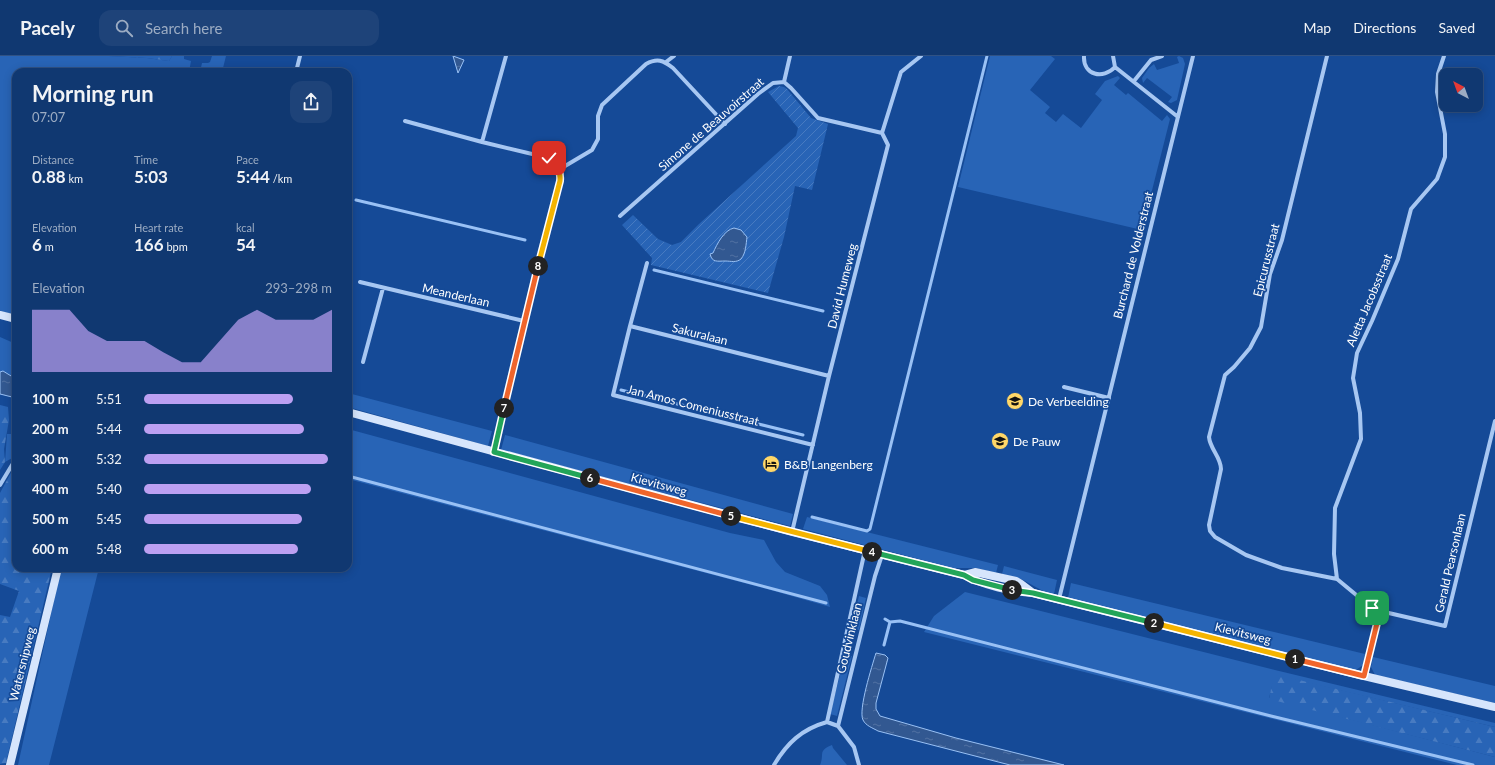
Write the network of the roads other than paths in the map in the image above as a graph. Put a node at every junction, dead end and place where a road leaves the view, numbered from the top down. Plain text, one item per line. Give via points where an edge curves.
1 (300, 56) edge
2 (506, 56) edge
3 (674, 56) edge
4 (790, 56) edge
5 (922, 56) edge
6 (1084, 56) edge
7 (1113, 56) edge
8 (1162, 56) edge
9 (1192, 56) edge
10 (1326, 56) edge
11 (1444, 56) edge
12 (666, 62) junction
13 (1116, 67) junction
14 (297, 68) edge
15 (1134, 81) junction
16 (784, 82) junction
17 (1178, 117) junction
18 (406, 121) dead end
19 (724, 124) junction
20 (882, 134) junction
21 (482, 142) junction
22 (560, 169) junction
23 (620, 216) dead end
24 (647, 263) dead end
25 (360, 282) dead end
26 (383, 288) junction
27 (0, 315) edge
28 (12, 318) edge
29 (524, 321) junction
30 (630, 326) junction
31 (363, 362) dead end
32 (830, 376) junction
33 (1064, 387) dead end
34 (1109, 398) junction
35 (352, 413) edge
36 (1495, 421) edge
37 (813, 445) junction
38 (494, 452) junction
39 (12, 464) edge
40 (0, 485) edge
41 (792, 532) junction
42 (865, 550) junction
43 (882, 554) junction
44 (57, 572) edge
45 (1338, 579) junction
46 (1059, 600) junction
47 (1380, 611) junction
48 (1364, 676) junction
49 (1495, 707) edge
50 (827, 722) junction
51 (838, 726) junction
52 (10, 765) edge
53 (774, 765) edge
54 (859, 765) edge

1 - 14 street
2 - 21 street
3 - 12 street
4 - 16 street
5 - 20 street, David Humeweg via 901,72
6 - 13 street via 1088,69 1093,73 1107,74
7 - 13 street
8 - 15 street via 1151,60
9 - 17 street, Burchard de Volderstraat
10 - 45 street, Epicurusstraat via 1282,240 1270,274 1261,327 1250,348 1225,375 1221,391 1210,437 1210,443 1221,462 1221,469 1209,525 1215,537 1246,555 1282,568
11 - 45 street, Aletta Jacobsstraat via 1438,74 1437,92 1445,134 1445,157 1437,179 1411,209 1398,259 1357,353 1353,378 1360,413 1361,439 1336,508 1334,554
12 - 19 street
12 - 22 street via 654,60 646,64 602,105 598,116 598,139 592,150
13 - 15 street
15 - 17 street
16 - 19 street, Simone de Beauvoirstraat via 773,83
16 - 20 street, Simone de Beauvoirstraat via 818,118
17 - 34 street, Burchard de Volderstraat
18 - 21 street
19 - 23 street, Simone de Beauvoirstraat
20 - 32 street, David Humeweg via 888,145
21 - 22 street via 549,158
22 - 29 street via 560,181
24 - 30 street
25 - 26 street, Meanderlaan
26 - 29 street, Meanderlaan
26 - 31 street
27 - 28 street
29 - 38 street
30 - 32 street, Sakuralaan
30 - 37 street, Jan Amos Comeniusstraat via 613,395
32 - 37 street, David Humeweg
33 - 34 street
34 - 46 street, Burchard de Volderstraat
35 - 38 street, Kievitsweg
36 - 47 street, Gerald Pearsonlaan via 1445,626
37 - 41 street, David Humeweg
38 - 41 street, Kievitsweg
39 - 40 street
41 - 42 street, Kievitsweg
42 - 43 street, Kievitsweg
42 - 50 street, Goudvinklaan
43 - 46 street, Kievitsweg via 1014,591
43 - 51 street, Goudvinklaan
44 - 52 street, Watersnipweg
45 - 47 street via 1372,608
46 - 48 street, Kievitsweg
47 - 48 street
48 - 49 street, Kievitsweg
50 - 51 street
50 - 53 street via 814,726 790,742
51 - 54 street via 854,747

